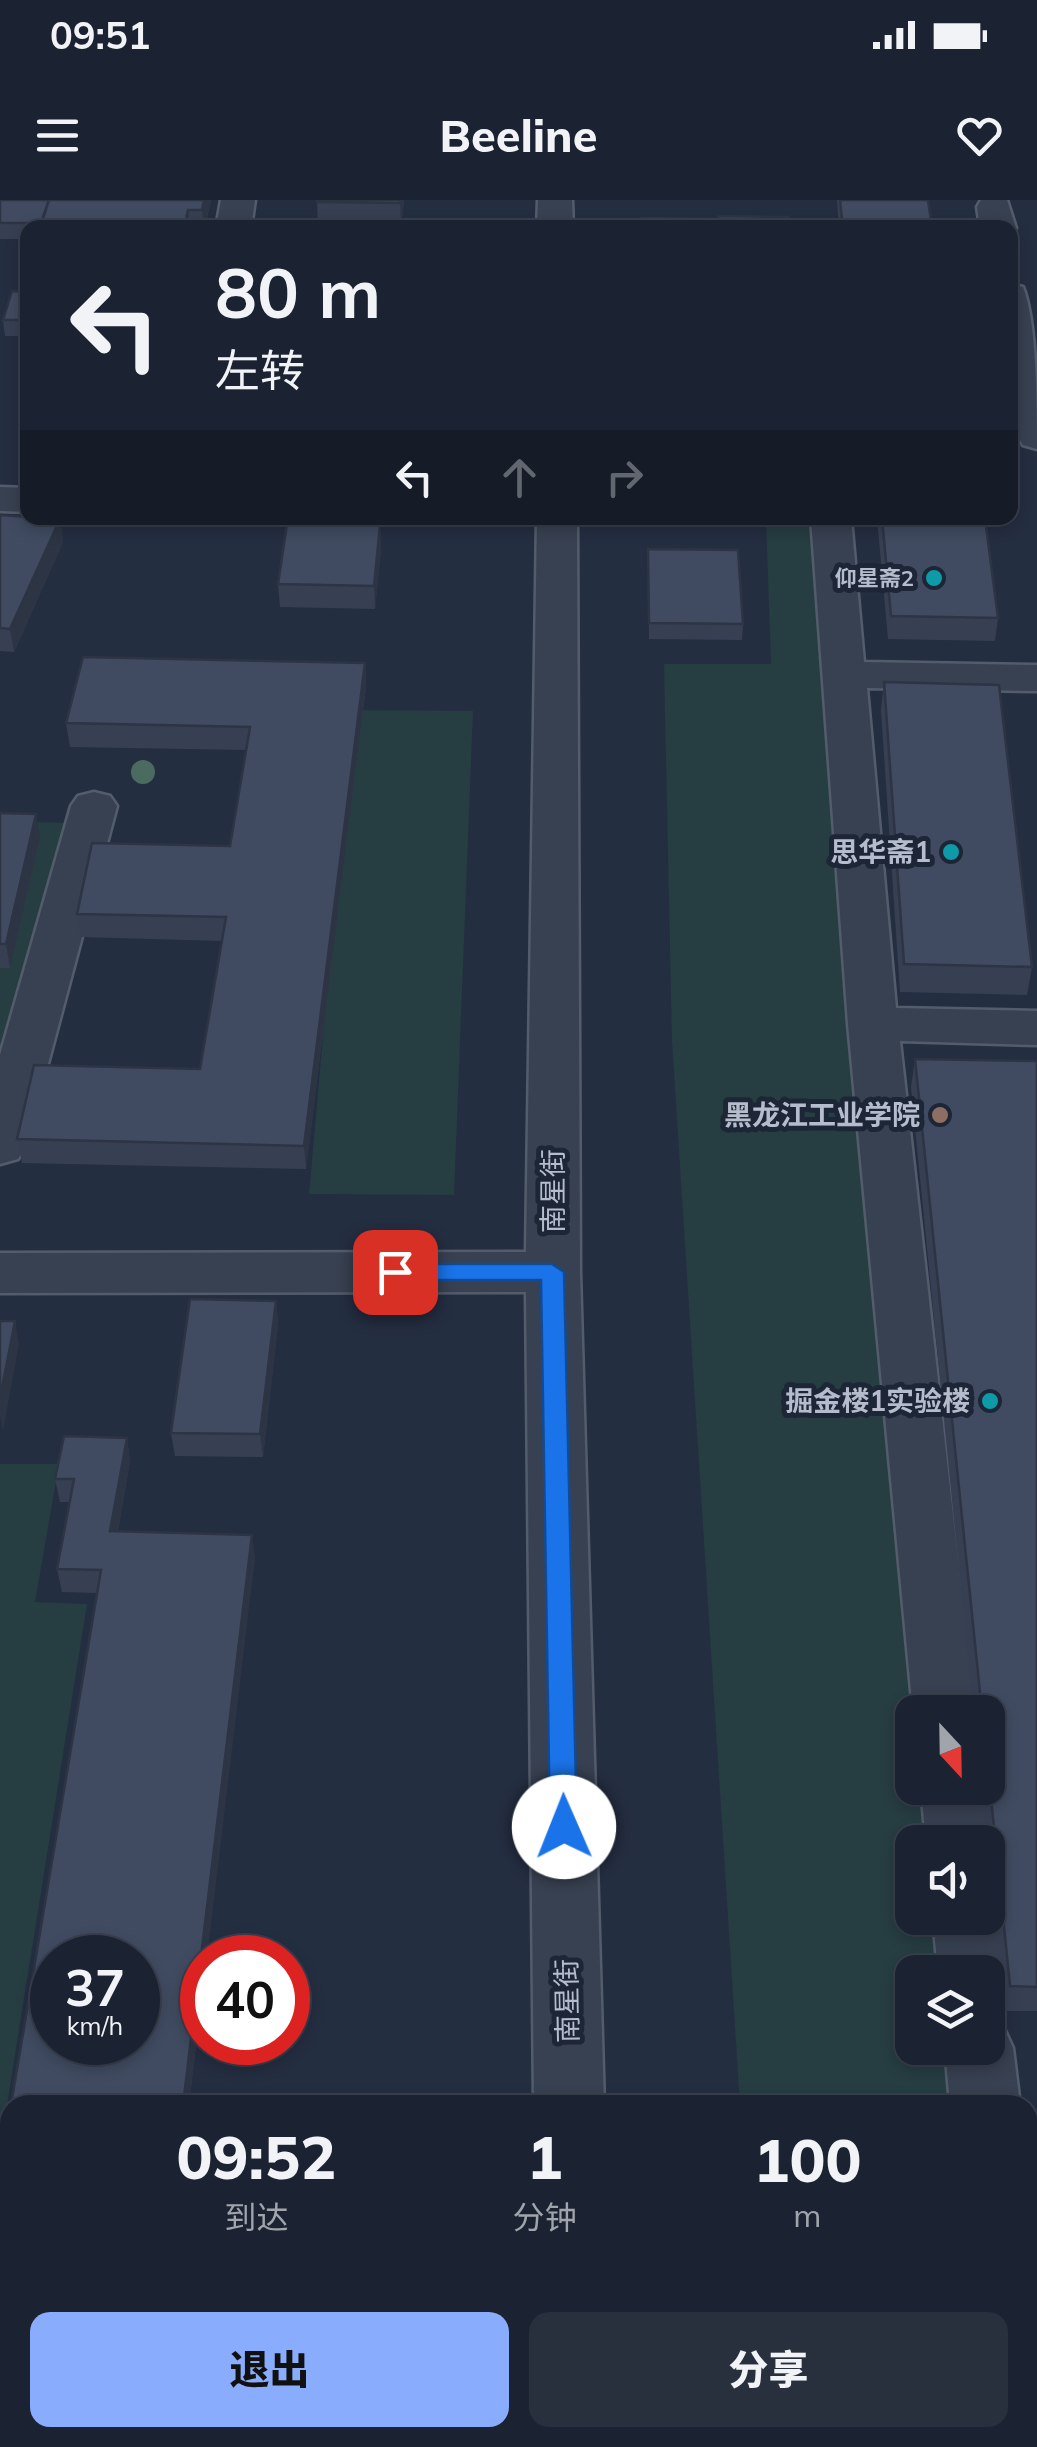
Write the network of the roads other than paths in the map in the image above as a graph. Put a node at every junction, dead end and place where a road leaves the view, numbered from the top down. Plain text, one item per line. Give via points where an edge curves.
1 (1018, 344) edge
2 (1029, 413) edge
3 (556, 525) edge
4 (831, 525) edge
5 (842, 675) junction
6 (1037, 678) edge
7 (94, 806) dead end
8 (873, 1024) junction
9 (1037, 1028) edge
10 (0, 1146) edge
11 (0, 1272) edge
12 (552, 1272) junction
13 (942, 1695) edge
14 (981, 2065) edge
15 (569, 2095) edge
16 (984, 2095) edge

1 - 2 street
3 - 12 street, 南星街
4 - 5 street
5 - 6 street
5 - 8 street
7 - 10 street
8 - 9 street
8 - 13 street
11 - 12 street
12 - 15 street, 南星街
14 - 16 street

